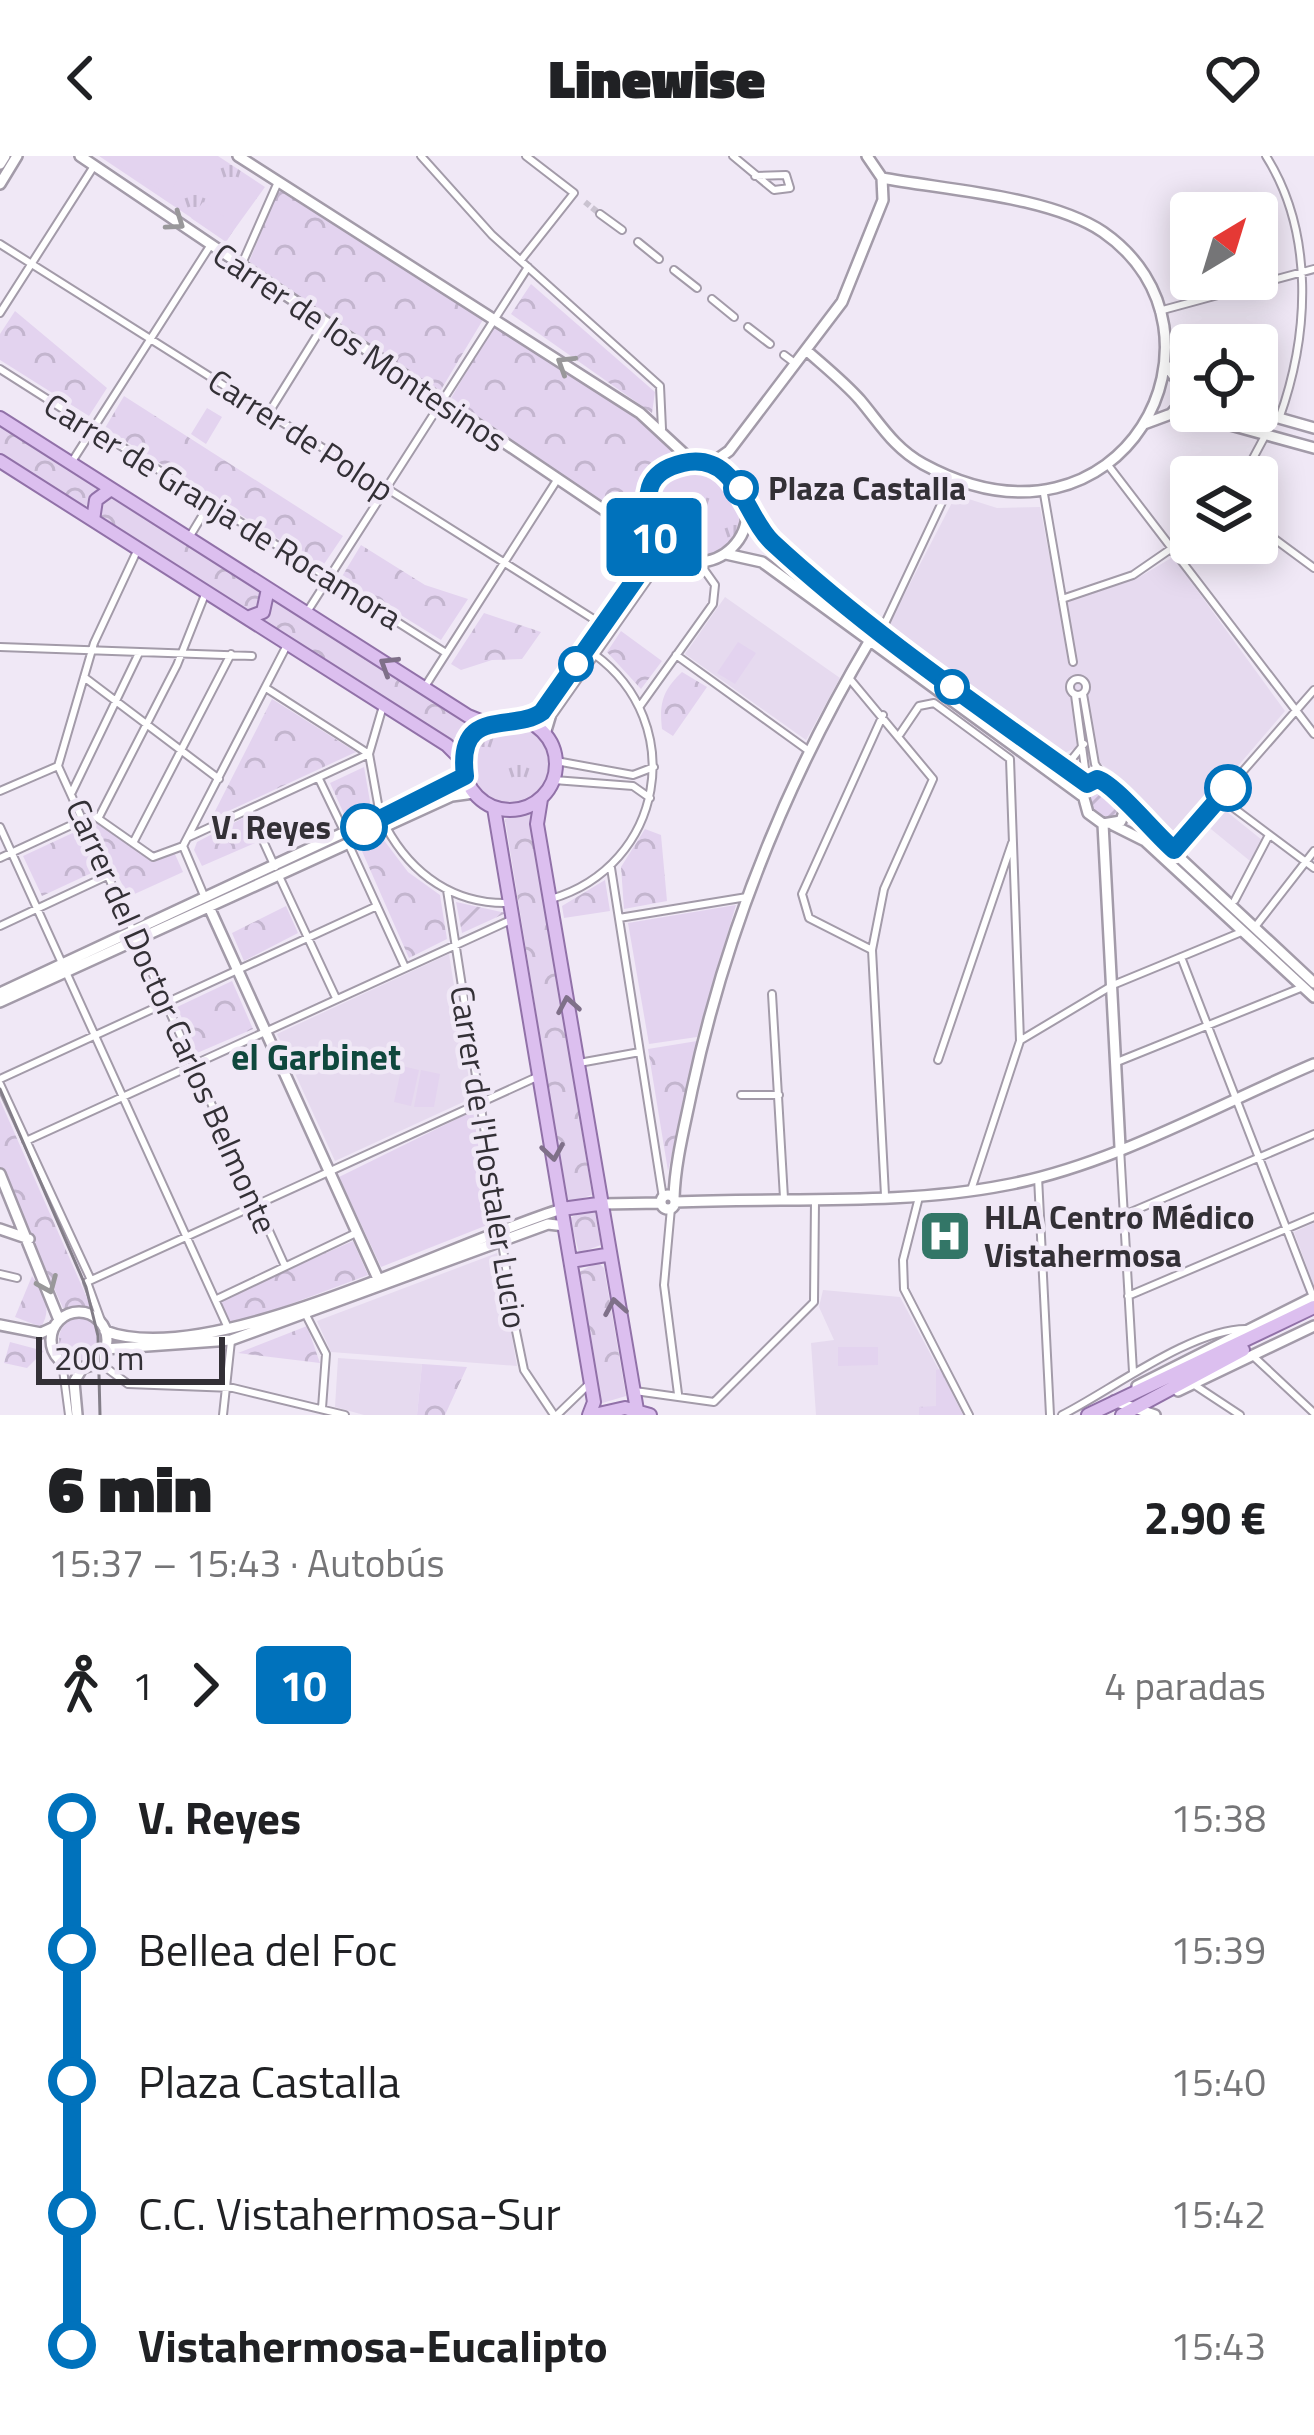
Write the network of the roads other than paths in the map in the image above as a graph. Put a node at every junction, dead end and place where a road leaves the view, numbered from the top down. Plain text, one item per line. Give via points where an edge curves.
1 (5, 156) edge
2 (16, 156) edge
3 (80, 156) edge
4 (238, 156) edge
5 (422, 156) edge
6 (526, 156) edge
7 (733, 156) edge
8 (1267, 156) edge
9 (870, 159) edge
10 (252, 161) edge
11 (0, 164) edge
12 (94, 166) junction
13 (755, 176) junction
14 (882, 178) junction
15 (278, 182) junction
16 (0, 184) edge
17 (574, 193) junction
18 (585, 202) tunnel mouth
19 (600, 214) tunnel mouth
20 (622, 230) dead end
21 (638, 242) dead end
22 (0, 244) edge
23 (210, 246) junction
24 (659, 259) dead end
25 (32, 264) junction
26 (525, 264) junction
27 (242, 266) junction
28 (1311, 269) edge
29 (674, 270) dead end
30 (698, 288) dead end
31 (712, 299) dead end
32 (1159, 311) junction
33 (0, 314) edge
34 (734, 316) dead end
35 (491, 317) junction
36 (325, 324) junction
37 (748, 327) dead end
38 (150, 338) junction
39 (770, 344) dead end
40 (806, 350) junction
41 (784, 355) dead end
42 (1164, 359) junction
43 (796, 364) junction
44 (0, 369) edge
45 (1170, 369) edge
46 (1170, 377) edge
47 (1161, 381) junction
48 (441, 401) junction
49 (1154, 405) junction
50 (1170, 413) edge
51 (268, 414) junction
52 (1162, 417) junction
53 (0, 418) edge
54 (1279, 418) joint
55 (1144, 424) junction
56 (93, 428) junction
57 (1314, 428) edge
58 (662, 429) junction
59 (1259, 432) edge
60 (1266, 434) junction
61 (1314, 448) edge
62 (729, 451) junction
63 (1255, 456) edge
64 (0, 461) edge
65 (71, 463) junction
66 (694, 463) junction
67 (709, 465) junction
68 (1108, 465) junction
69 (731, 478) junction
70 (953, 479) junction
71 (557, 480) junction
72 (111, 489) junction
73 (385, 489) junction
74 (1044, 494) junction
75 (210, 503) junction
76 (748, 514) junction
77 (93, 520) junction
78 (648, 524) junction
79 (189, 538) junction
80 (655, 538) junction
81 (1278, 541) edge
82 (1170, 546) edge
83 (139, 550) junction
84 (1170, 552) edge
85 (726, 554) junction
86 (677, 555) junction
87 (698, 561) junction
88 (1184, 564) edge
89 (502, 565) junction
90 (1314, 568) edge
91 (328, 578) junction
92 (268, 589) junction
93 (206, 592) junction
94 (1062, 599) junction
95 (306, 614) junction
96 (247, 618) junction
97 (603, 625) junction
98 (875, 637) junction
99 (286, 643) junction
100 (0, 647) edge
101 (93, 650) junction
102 (139, 652) junction
103 (182, 653) junction
104 (446, 653) junction
105 (593, 653) junction
106 (231, 655) junction
107 (252, 656) dead end
108 (676, 656) junction
109 (1073, 662) junction
110 (84, 676) junction
111 (849, 677) junction
112 (1084, 681) junction
113 (1071, 682) junction
114 (266, 688) junction
115 (424, 688) junction
116 (1314, 690) edge
117 (1079, 694) junction
118 (115, 700) junction
119 (384, 705) junction
120 (640, 706) junction
121 (1296, 711) junction
122 (883, 715) junction
123 (527, 722) junction
124 (147, 724) junction
125 (488, 724) junction
126 (545, 734) junction
127 (900, 734) junction
128 (1314, 734) edge
129 (1084, 740) junction
130 (181, 750) junction
131 (809, 751) junction
132 (369, 754) junction
133 (1053, 760) junction
134 (556, 761) junction
135 (58, 766) junction
136 (654, 767) junction
137 (465, 769) junction
138 (219, 779) junction
139 (319, 779) junction
140 (554, 780) junction
141 (1106, 781) junction
142 (1087, 784) junction
143 (1228, 788) junction
144 (0, 791) edge
145 (474, 793) junction
146 (73, 795) junction
147 (1081, 796) junction
148 (650, 798) junction
149 (541, 800) junction
150 (1227, 803) junction
151 (1126, 806) junction
152 (1212, 807) junction
153 (494, 808) junction
154 (249, 810) junction
155 (99, 817) junction
156 (84, 820) junction
157 (383, 822) junction
158 (1108, 824) junction
159 (0, 827) edge
160 (1269, 835) junction
161 (189, 838) junction
162 (347, 839) junction
163 (1013, 840) junction
164 (134, 843) junction
165 (183, 846) junction
166 (1174, 850) junction
167 (1314, 851) edge
168 (11, 853) junction
169 (0, 858) edge
170 (1304, 864) junction
171 (610, 868) junction
172 (1314, 868) edge
173 (277, 871) junction
174 (109, 874) junction
175 (447, 890) junction
176 (747, 897) junction
177 (550, 899) junction
178 (1235, 901) dead end
179 (207, 903) junction
180 (377, 906) junction
181 (38, 910) junction
182 (515, 911) junction
183 (619, 918) junction
184 (0, 926) edge
185 (1249, 929) junction
186 (137, 935) junction
187 (308, 938) junction
188 (454, 944) junction
189 (872, 950) junction
190 (1181, 957) junction
191 (405, 966) junction
192 (65, 968) junction
193 (236, 971) junction
194 (1308, 985) edge
195 (1112, 986) junction
196 (772, 994) dead end
197 (1314, 997) edge
198 (0, 998) edge
199 (336, 998) junction
200 (166, 1003) junction
201 (1208, 1027) junction
202 (264, 1032) junction
203 (95, 1036) junction
204 (1020, 1040) junction
205 (640, 1052) junction
206 (938, 1060) dead end
207 (1117, 1062) junction
208 (193, 1063) junction
209 (578, 1063) junction
210 (1314, 1064) edge
211 (541, 1075) junction
212 (0, 1082) edge
213 (741, 1095) dead end
214 (778, 1095) junction
215 (123, 1096) junction
216 (1235, 1097) junction
217 (479, 1102) junction
218 (1314, 1134) edge
219 (26, 1141) junction
220 (1120, 1147) junction
221 (1259, 1158) junction
222 (329, 1173) junction
223 (659, 1173) junction
224 (0, 1174) edge
225 (1038, 1177) junction
226 (971, 1191) junction
227 (919, 1194) junction
228 (885, 1195) junction
229 (671, 1196) junction
230 (784, 1198) junction
231 (815, 1198) junction
232 (598, 1204) junction
233 (258, 1206) junction
234 (562, 1209) junction
235 (1124, 1215) junction
236 (1314, 1217) edge
237 (565, 1226) junction
238 (1288, 1228) junction
239 (0, 1229) edge
240 (356, 1233) junction
241 (501, 1237) junction
242 (188, 1238) junction
243 (29, 1240) junction
244 (606, 1255) junction
245 (572, 1261) junction
246 (285, 1266) junction
247 (0, 1274) edge
248 (17, 1278) dead end
249 (89, 1281) junction
250 (379, 1282) junction
251 (1128, 1295) junction
252 (1313, 1297) edge
253 (217, 1299) junction
254 (1314, 1311) edge
255 (306, 1315) junction
256 (57, 1323) junction
257 (1314, 1326) edge
258 (0, 1328) edge
259 (104, 1328) junction
260 (1247, 1329) junction
261 (230, 1336) junction
262 (52, 1345) junction
263 (1270, 1346) junction
264 (105, 1349) junction
265 (1252, 1355) junction
266 (62, 1361) junction
267 (97, 1361) junction
268 (83, 1367) junction
269 (1269, 1368) junction
270 (1133, 1372) junction
271 (1212, 1375) junction
272 (590, 1382) junction
273 (1193, 1384) junction
274 (226, 1388) junction
275 (630, 1392) junction
276 (678, 1394) junction
277 (1216, 1397) junction
278 (1159, 1400) junction
279 (1114, 1401) junction
280 (320, 1411) edge
281 (643, 1412) edge
282 (1131, 1413) edge
283 (1314, 1413) edge
284 (1049, 1414) edge
285 (73, 1415) edge
286 (223, 1415) edge
287 (345, 1415) edge
288 (556, 1415) edge
289 (592, 1415) edge
290 (969, 1415) edge
291 (1062, 1415) edge
292 (1088, 1415) edge
293 (1156, 1415) edge
294 (1240, 1415) edge

1 - 11 street
2 - 16 street
3 - 12 street, Carrer de los Montesinos
4 - 10 street
5 - 26 street
6 - 17 street
7 - 13 street
8 - 28 street via 1298,207
9 - 14 street
10 - 15 street
12 -> 23 street, Carrer de los Montesinos
12 - 25 street
13 - 13 street via 774,190 790,188 786,175
14 - 32 street via 1080,219 1124,251
14 - 40 street via 883,200 842,302
15 - 27 street
15 - 35 street
17 - 18 street
17 - 26 street
19 - 20 street
21 - 24 street
22 - 25 street, Carrer de Polop
23 - 27 street, Carrer de los Montesinos
23 - 38 street
25 - 33 street
25 - 38 street, Carrer de Polop
26 - 35 street
26 - 58 street via 660,386
27 - 36 street, Carrer de los Montesinos
28 - 32 street
28 - 54 street via 1309,318
29 - 30 street
31 - 34 street
32 - 42 street
35 - 48 street
58 -> 35 street
36 - 48 street, Carrer de los Montesinos
36 - 51 street
37 - 39 street
38 - 51 street, Carrer de Polop
38 - 56 street
40 - 43 street
40 - 70 street via 894,445
41 - 43 street
42 - 45 street
42 - 47 street
43 - 62 street
44 - 56 street, Carrer de Granja de Rocamora
46 - 47 street
47 - 49 street
48 - 71 street, Carrer de los Montesinos
48 - 73 street
49 - 52 street
49 - 55 street
50 - 52 street
51 - 73 street, Carrer de Polop
52 - 55 street
53 - 65 main road
54 - 57 street
55 - 68 street
56 - 65 street
56 - 75 street, Carrer de Granja de Rocamora
58 - 66 street
59 - 60 street
60 - 61 street
60 - 63 street
62 - 67 street
62 - 69 street
64 - 77 main road
65 - 72 main road
66 - 67 street
66 - 78 street via 657,478
67 - 69 street
68 - 74 street
68 - 82 street
69 - 76 street
70 - 74 street via 986,491
70 - 98 street
71 - 78 street, Carrer de los Montesinos via 604,510
71 - 89 street
72 - 77 main road via 96,500
72 - 79 main road
73 - 89 street, Carrer de Polop
73 - 91 street
74 - 94 street
75 - 79 street
75 - 91 street, Carrer de Granja de Rocamora
76 - 85 street
76 - 98 street
77 - 83 main road
78 - 80 street
79 - 92 main road
80 - 86 street
80 - 97 street via 653,554
81 - 90 street
83 - 93 main road
83 - 101 street
84 - 94 street via 1113,584
85 - 87 street
85 - 98 street via 762,562
86 - 87 street
86 - 105 street via 661,559
87 - 108 street via 716,591 713,604
88 - 121 street
89 - 97 street, Carrer de Polop
89 - 104 street
91 - 95 street
91 - 104 street, Carrer de Granja de Rocamora
92 - 95 main road
92 - 96 main road via 263,612
93 - 96 main road
93 - 103 street
94 - 109 street
115 -> 95 main road
96 - 99 main road
97 - 123 street
98 - 111 street
98 - 133 street
98 - 147 street
99 - 114 street
99 - 119 main road
100 - 101 street
101 - 102 street
101 - 110 street
102 - 103 street
102 - 118 street
103 - 106 street
103 - 124 street
104 - 115 street
105 - 120 street
105 - 126 street
106 - 107 street
106 - 130 street
108 - 120 street
108 - 131 street
109 - 112 street
109 - 113 street
110 - 118 street
110 - 135 street
111 - 122 street
111 - 131 street
112 - 113 street
112 - 117 street
113 - 117 street
114 - 132 street
114 - 138 street
115 - 125 main road
116 - 121 street
117 - 129 street
117 - 141 street
118 - 124 street
118 - 146 street
119 - 132 street
119 - 137 main road
120 - 136 street
121 - 128 street
121 - 143 street
122 - 127 street
122 - 189 street via 802,895 809,918
123 - 125 main road
123 - 126 main road
124 - 130 street
124 - 155 street
125 - 137 main road via 473,736
126 - 134 main road
127 - 163 street via 919,706 934,703 1010,759
127 - 189 street via 933,778 884,889
129 - 133 street via 1072,760
129 - 142 street
130 - 138 street
130 - 164 street
131 - 176 street
132 - 139 street
132 - 157 street
133 - 142 street
134 - 136 street via 634,776
134 - 140 main road
135 - 144 street
135 - 146 street, Carrer del Doctor Carlos Belmonte
136 - 148 street
137 - 145 main road
137 - 157 street
138 - 161 street
139 - 154 street
139 - 162 street
140 - 148 street via 633,786
140 - 149 main road
141 - 142 street
141 - 151 street
142 - 147 street
143 - 150 street
143 - 152 street
145 - 153 main road
145 - 157 street
146 - 156 street, Carrer del Doctor Carlos Belmonte
147 - 158 street via 1088,813
148 - 171 street via 636,836
149 - 153 main road
149 - 177 main road via 537,824
150 - 152 street
150 - 160 street
151 - 158 street
151 - 166 street
152 - 166 street
153 - 182 main road
154 - 161 street
154 - 173 street
155 - 156 street
155 - 164 street
156 - 168 street
156 - 174 street, Carrer del Doctor Carlos Belmonte
157 - 162 street
157 - 175 street via 410,864
158 - 185 street via 1145,841
158 - 195 street
159 - 168 street
160 - 170 street
160 - 178 street
161 - 165 street
162 - 173 street
162 - 180 street
163 - 204 street
163 - 206 street
164 - 165 street via 153,857
165 - 179 street
166 - 185 street
167 - 170 street
168 - 169 street
168 - 181 street
170 - 172 street
170 - 185 street
171 - 177 street
171 - 183 street
173 - 179 street
173 - 187 street
174 - 181 street
174 - 186 street, Carrer del Doctor Carlos Belmonte
175 - 182 street
175 - 188 street, Carrer de l'Hostaler Lucio
176 - 183 street
176 - 229 street via 709,1021
209 -> 177 main road
179 - 186 street
179 - 193 street
180 - 187 street
180 - 191 street
181 - 184 street
181 - 192 street
182 - 188 street
182 - 211 main road
183 - 205 street
185 - 190 street
185 - 194 street
186 - 192 street
186 - 200 street, Carrer del Doctor Carlos Belmonte
187 - 193 street
187 - 199 street
188 - 191 street
188 - 217 street, Carrer de l'Hostaler Lucio
189 - 228 street
190 - 195 street
190 - 201 street
191 - 199 street
192 - 198 street
192 - 203 street
193 - 200 street
193 - 202 street
194 - 197 street
194 - 201 street
195 - 204 street
195 - 207 street
196 - 214 street
199 - 202 street
200 - 203 street
200 - 208 street, Carrer del Doctor Carlos Belmonte
201 - 207 street
201 - 216 street
202 - 208 street
202 - 222 street
203 - 212 street
203 - 215 street
204 - 226 street
205 - 209 street
205 - 223 street
207 - 220 street
208 - 215 street
208 - 233 street, Carrer del Doctor Carlos Belmonte
209 - 232 main road
210 - 216 street
211 - 217 street
211 -> 234 main road
212 - 219 street
213 - 214 street
214 - 230 street
215 - 219 street
215 - 242 street
216 - 220 street
216 - 221 street
217 - 222 street
217 - 241 street, Carrer de l'Hostaler Lucio
218 - 221 street
219 - 249 street
220 - 225 street
220 - 235 street
221 - 235 street
221 - 238 street
222 - 233 street
222 - 240 street
223 - 229 street
223 - 229 street
224 - 243 street
225 - 226 street
225 - 284 street
226 - 227 street
227 - 228 street
227 - 290 street via 904,1289
228 - 231 street
229 - 230 street
229 - 232 street
229 - 276 street via 664,1285
230 - 231 street
231 - 276 street via 815,1295 805,1315 715,1402
232 - 234 main road
232 - 244 main road
233 - 242 street
233 - 246 street, Carrer del Doctor Carlos Belmonte
234 - 237 main road
234 - 241 street
235 - 251 street
236 - 238 street
237 - 241 street
237 - 245 main road
238 - 251 street
238 - 252 street
239 - 243 street
240 - 246 street
240 - 250 street
241 - 250 street
241 - 288 street, Carrer de l'Hostaler Lucio via 524,1370
242 - 249 street
242 - 253 street
243 -> 256 street
244 - 245 main road
275 -> 244 main road
245 - 272 main road
246 - 253 street
247 - 248 street
249 - 259 street
250 - 255 street
250 - 261 street
251 - 270 street
252 - 260 street
253 - 261 street
254 - 279 main road
254 - 282 main road
255 - 261 street
255 - 280 street via 326,1354
256 - 258 street via 41,1333
256 - 259 street via 82,1312
256 - 262 street
257 - 263 street
258 - 262 street
259 - 261 street via 125,1336
259 - 264 street
260 - 270 street
260 - 279 street
261 - 264 street
261 - 274 street
262 - 266 street
263 - 265 street
263 - 269 street
264 - 267 street
265 - 269 street
265 - 271 street
266 - 268 street
266 - 285 street
267 - 268 street
267 - 274 street via 133,1385
268 - 285 street
269 - 283 street
270 - 291 street
271 - 273 street
271 - 277 street
272 - 288 street
272 - 289 main road
273 - 277 street
273 - 278 street
274 - 280 street
274 - 286 street
275 - 276 street
275 - 281 main road
277 - 294 street
278 - 282 street
278 - 293 street
279 - 282 street
279 - 292 main road
280 - 287 street
281 - 289 main road
282 - 293 street

